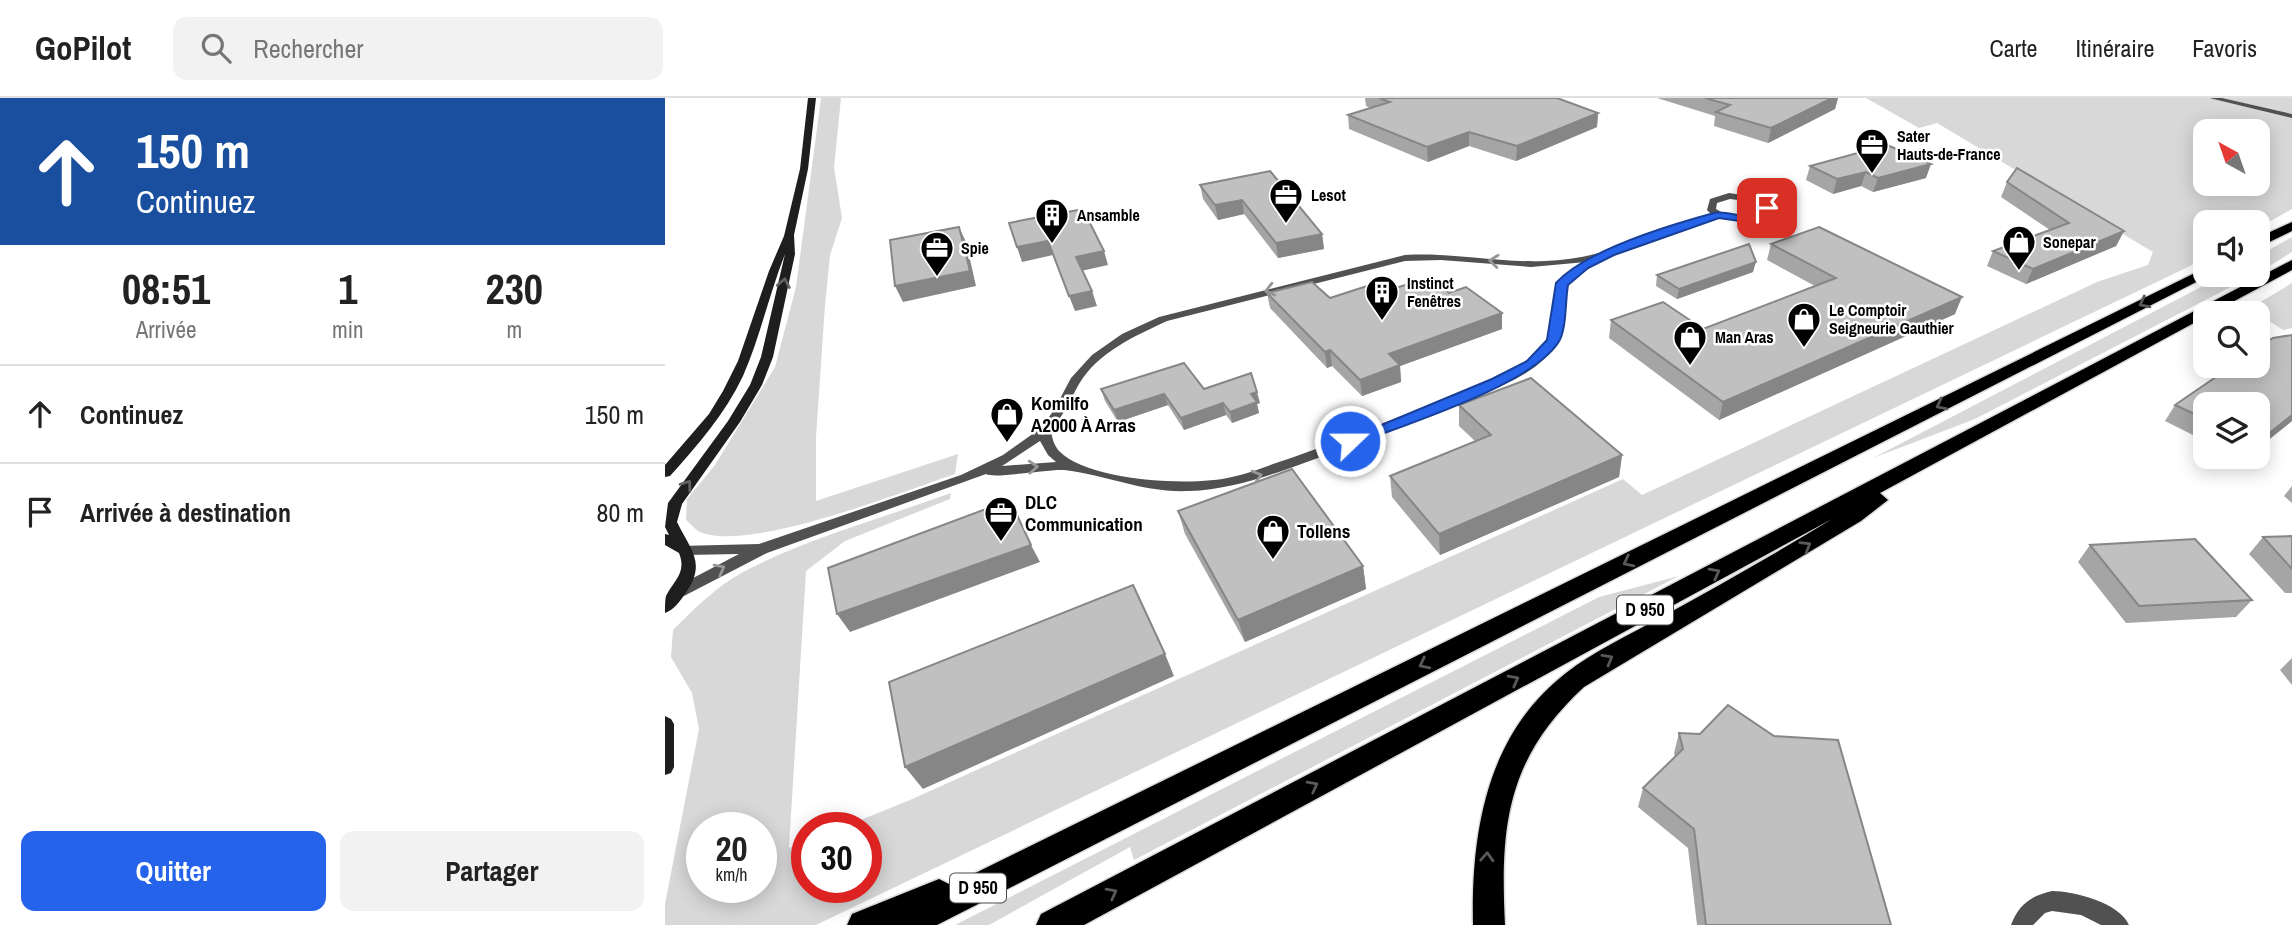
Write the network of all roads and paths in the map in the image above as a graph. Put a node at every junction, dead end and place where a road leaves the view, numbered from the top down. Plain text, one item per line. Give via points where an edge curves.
1 (812, 98) edge
2 (2213, 98) edge
3 (2292, 116) edge
4 (1718, 215) junction
5 (2292, 226) edge
6 (789, 235) junction
7 (2270, 237) edge
8 (1610, 253) junction
9 (1529, 264) junction
10 (2292, 264) edge
11 (2193, 278) edge
12 (1562, 283) junction
13 (1987, 428) junction
14 (1045, 431) junction
15 (1081, 468) junction
16 (665, 473) edge
17 (966, 478) junction
18 (665, 539) edge
19 (683, 548) junction
20 (762, 549) junction
21 (679, 592) junction
22 (665, 607) edge
23 (665, 724) edge
24 (665, 767) edge
25 (1052, 850) junction
26 (863, 925) edge
27 (904, 925) edge
28 (1052, 925) edge
29 (1489, 925) edge
30 (2021, 925) edge
31 (2119, 925) edge

1 - 6 main road via 804,169
2 - 3 street
4 - 4 street via 1748,220 1764,216 1767,210 1754,199 1725,196 1710,204
4 - 8 street
5 - 7 highway
6 - 16 main road via 730,390
19 -> 6 main road via 671,528 671,514 762,372 779,312
8 - 9 street
8 - 12 street via 1576,270
9 - 12 street via 1553,272
9 -> 14 street via 1440,256 1405,258 1176,314 1126,336 1097,357 1075,381
10 - 13 highway, D 950
11 -> 25 highway, D 950
15 -> 12 street via 1140,483 1189,487 1256,476 1315,455 1532,364 1553,340
28 -> 13 highway, D 950
29 -> 13 highway via 1486,867 1495,807 1523,738 1555,698 1596,666 1831,531
14 - 15 street via 1052,452
14 - 17 street via 1008,458
17 -> 15 street via 1025,467
17 - 20 street
18 - 19 main road
19 - 20 street
19 - 21 main road via 690,559 689,571
21 -> 20 street
21 - 22 main road
23 - 24 main road
25 - 26 highway
25 - 27 highway, D 950
30 - 31 street via 2028,911 2057,901 2086,906

